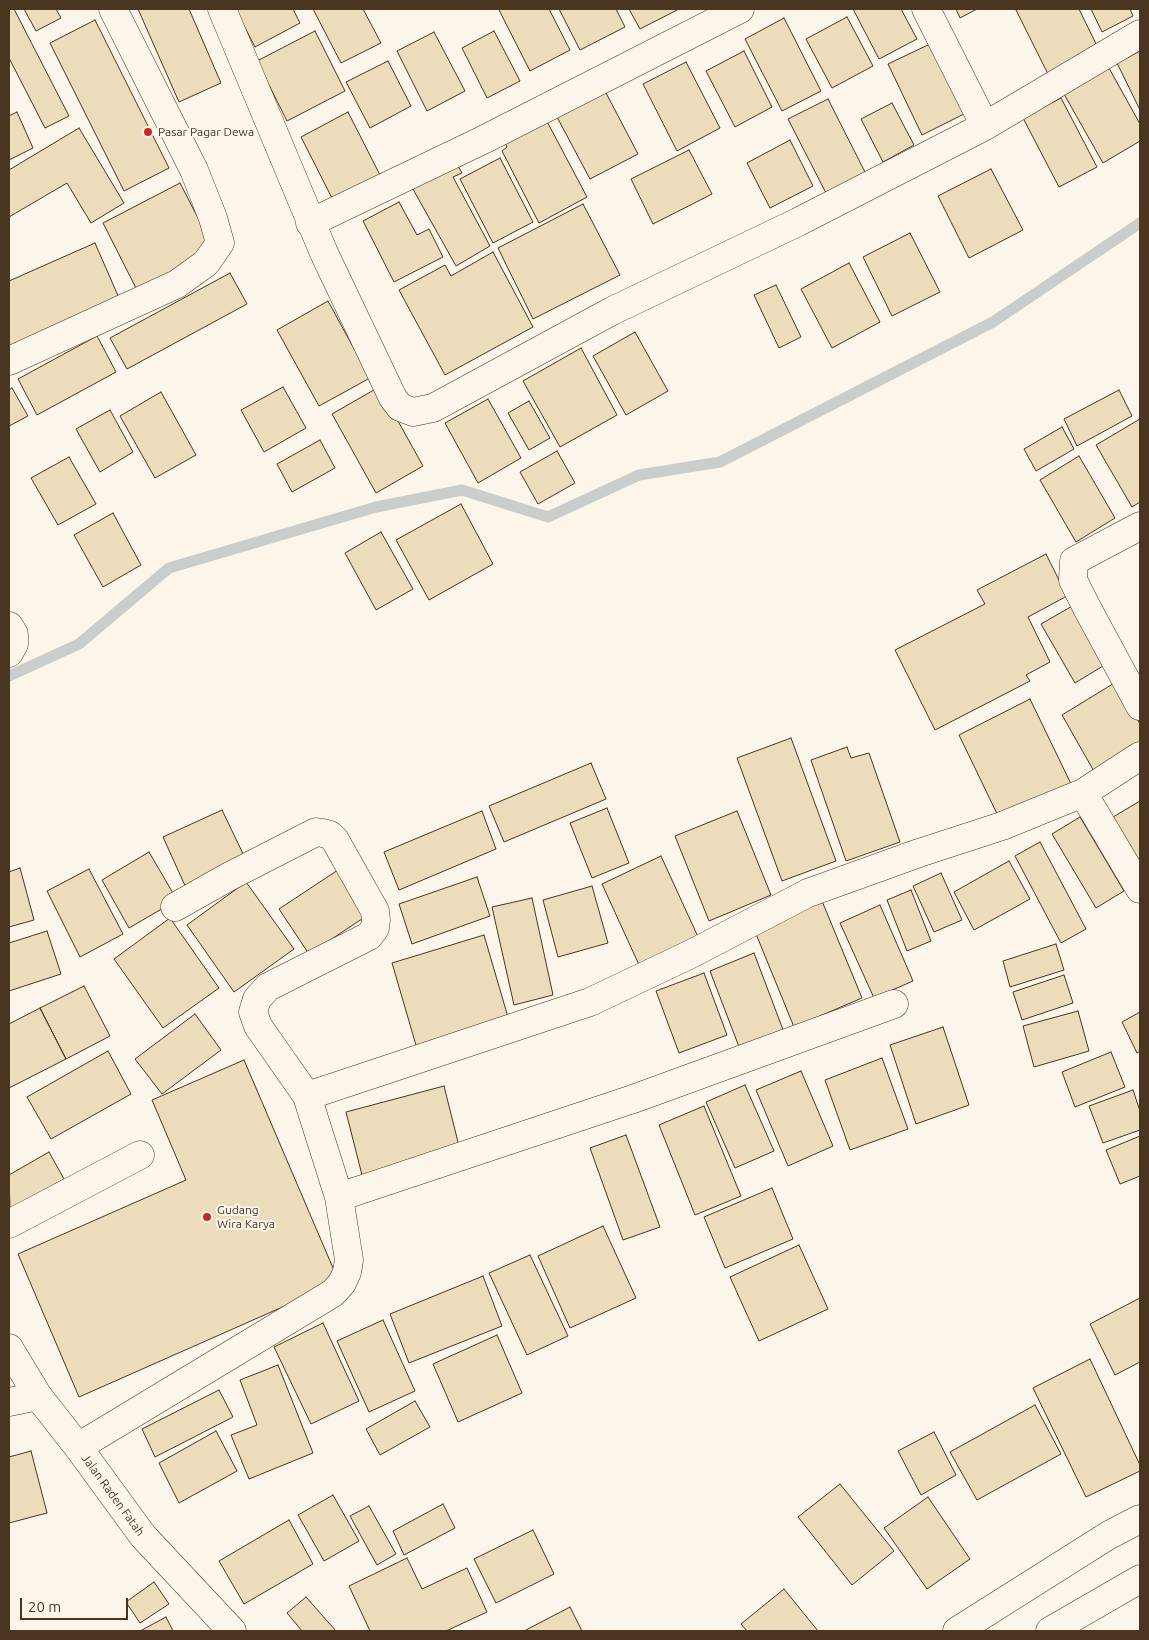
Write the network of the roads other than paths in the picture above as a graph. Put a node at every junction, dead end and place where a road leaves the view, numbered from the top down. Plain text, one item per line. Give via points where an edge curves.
1 (113, 9) edge
2 (222, 9) edge
3 (740, 9) edge
4 (926, 9) edge
5 (1140, 34) edge
6 (985, 126) junction
7 (310, 223) junction
8 (9, 361) edge
9 (1140, 526) edge
10 (9, 626) edge
11 (9, 652) edge
12 (1140, 706) edge
13 (1140, 756) edge
14 (1083, 793) junction
15 (1140, 889) edge
16 (175, 907) dead end
17 (894, 1004) dead end
18 (307, 1096) junction
19 (140, 1155) dead end
20 (339, 1197) junction
21 (9, 1224) edge
22 (9, 1348) edge
23 (38, 1396) junction
24 (9, 1402) edge
25 (78, 1447) junction
26 (1140, 1519) edge
27 (1140, 1579) edge
28 (232, 1631) edge
29 (957, 1631) edge
30 (1050, 1631) edge

1 - 8 main road via 194,170 220,244 206,263 177,284
2 - 7 main road
3 - 7 main road via 485,139
4 - 6 main road
5 - 6 main road
6 - 7 main road via 798,222 612,311 433,408 413,412 400,407 393,398
9 - 12 main road via 1074,561 1073,580
10 - 11 main road via 14,634 14,644
13 - 14 main road
14 - 15 main road
14 - 18 main road via 1002,826 808,893 590,1002
16 - 18 main road via 316,832 323,832 335,840 375,911 375,928 369,936 268,987 258,998 253,1012 258,1026
17 - 20 main road via 633,1099
18 - 20 main road
19 - 21 main road
20 - 25 main road via 349,1260 342,1283 333,1293
22 - 23 main road, Jalan Raden Fatah
23 - 24 main road
23 - 25 main road, Jalan Raden Fatah
25 - 28 main road, Jalan Raden Fatah via 143,1536
26 - 29 main road
27 - 30 main road

